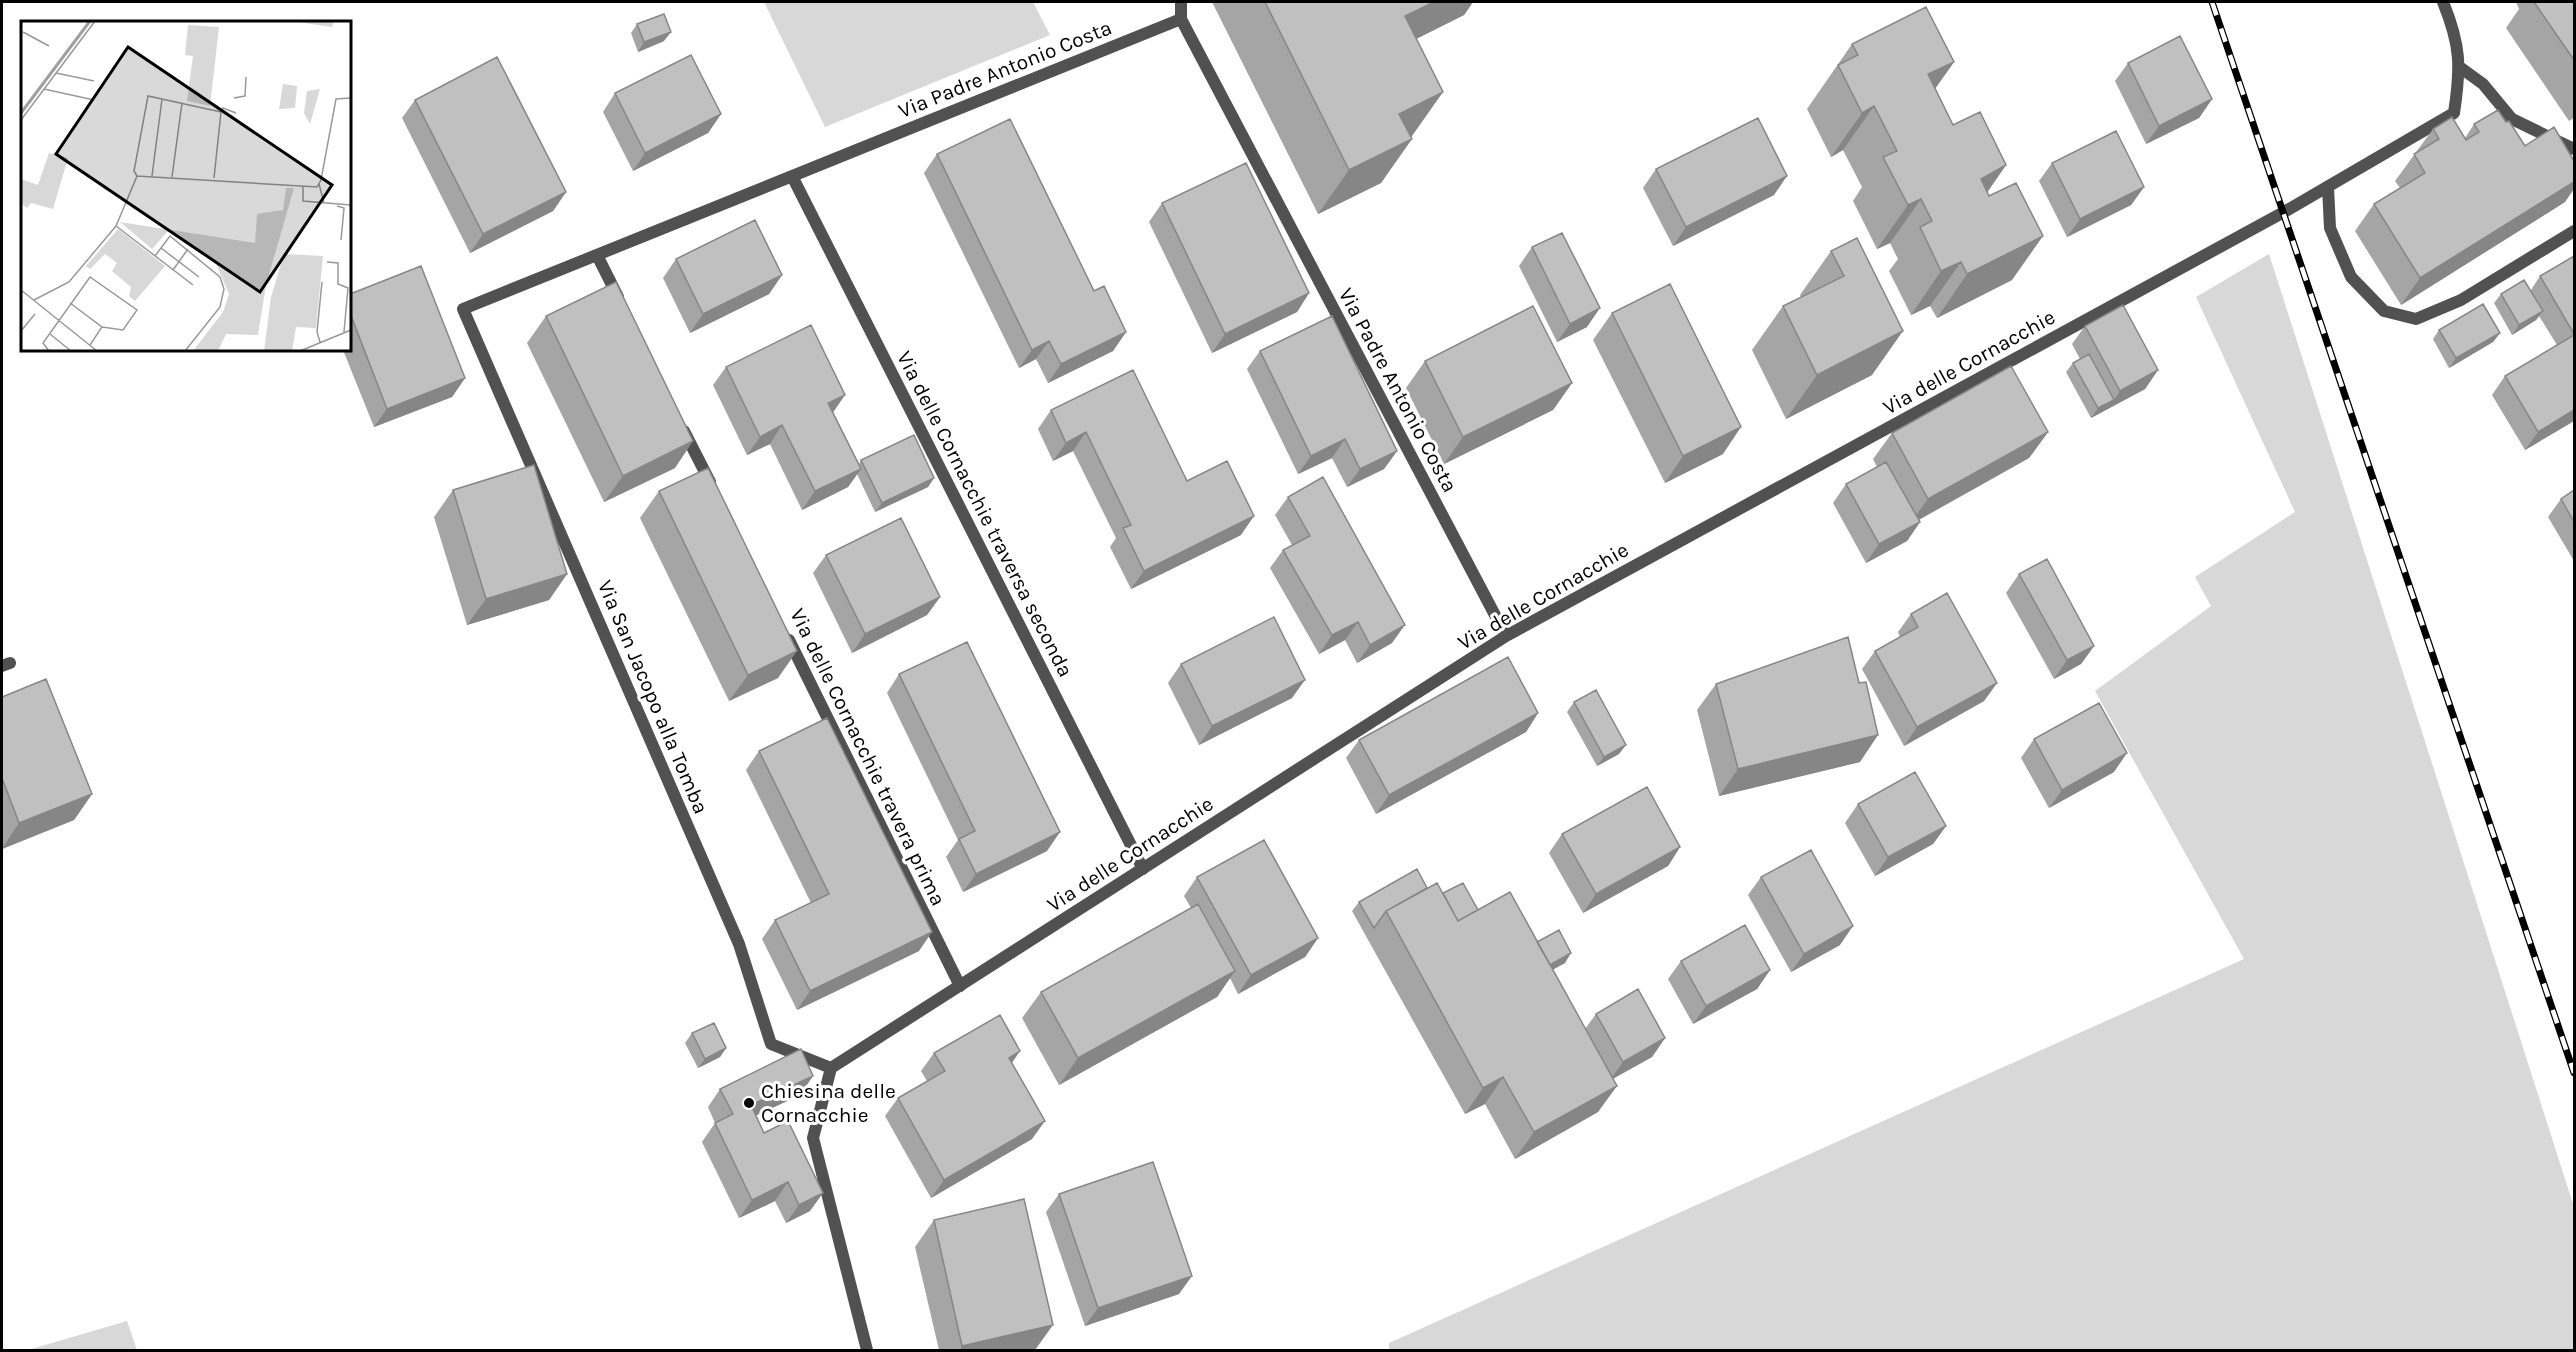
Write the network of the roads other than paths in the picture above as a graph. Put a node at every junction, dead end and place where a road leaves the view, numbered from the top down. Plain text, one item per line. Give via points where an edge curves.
1 (1181, 2) edge
2 (2443, 2) edge
3 (1181, 19) junction
4 (2461, 68) junction
5 (2574, 149) edge
6 (792, 176) junction
7 (2328, 187) junction
8 (2574, 231) edge
9 (597, 255) junction
10 (463, 309) joint
11 (626, 314) edge
12 (679, 421) edge
13 (716, 495) edge
14 (780, 623) edge
15 (1506, 636) junction
16 (1143, 869) junction
17 (960, 986) junction
18 (831, 1068) junction
19 (867, 1350) edge

1 - 3 street
2 - 4 street, Via delle Cornacchie
3 - 6 street, Via Padre Antonio Costa
3 - 15 street, Via Padre Antonio Costa
4 - 5 street via 2483,84 2512,119
4 - 7 street, Via delle Cornacchie via 2454,113
6 - 9 street, Via Padre Antonio Costa
6 - 16 street, Via delle Cornacchie traversa seconda
7 - 8 street via 2330,228 2351,277 2384,311 2416,319 2461,300
7 - 15 street, Via delle Cornacchie
9 - 10 street, Via Padre Antonio Costa
9 - 11 street
10 - 18 street, Via San Jacopo alla Tomba via 739,944 771,1044
12 - 13 street
14 - 17 street, Via delle Cornacchie travera prima
15 - 16 street, Via delle Cornacchie
16 - 17 street, Via delle Cornacchie
17 - 18 street, Via delle Cornacchie
18 - 19 street via 813,1138

